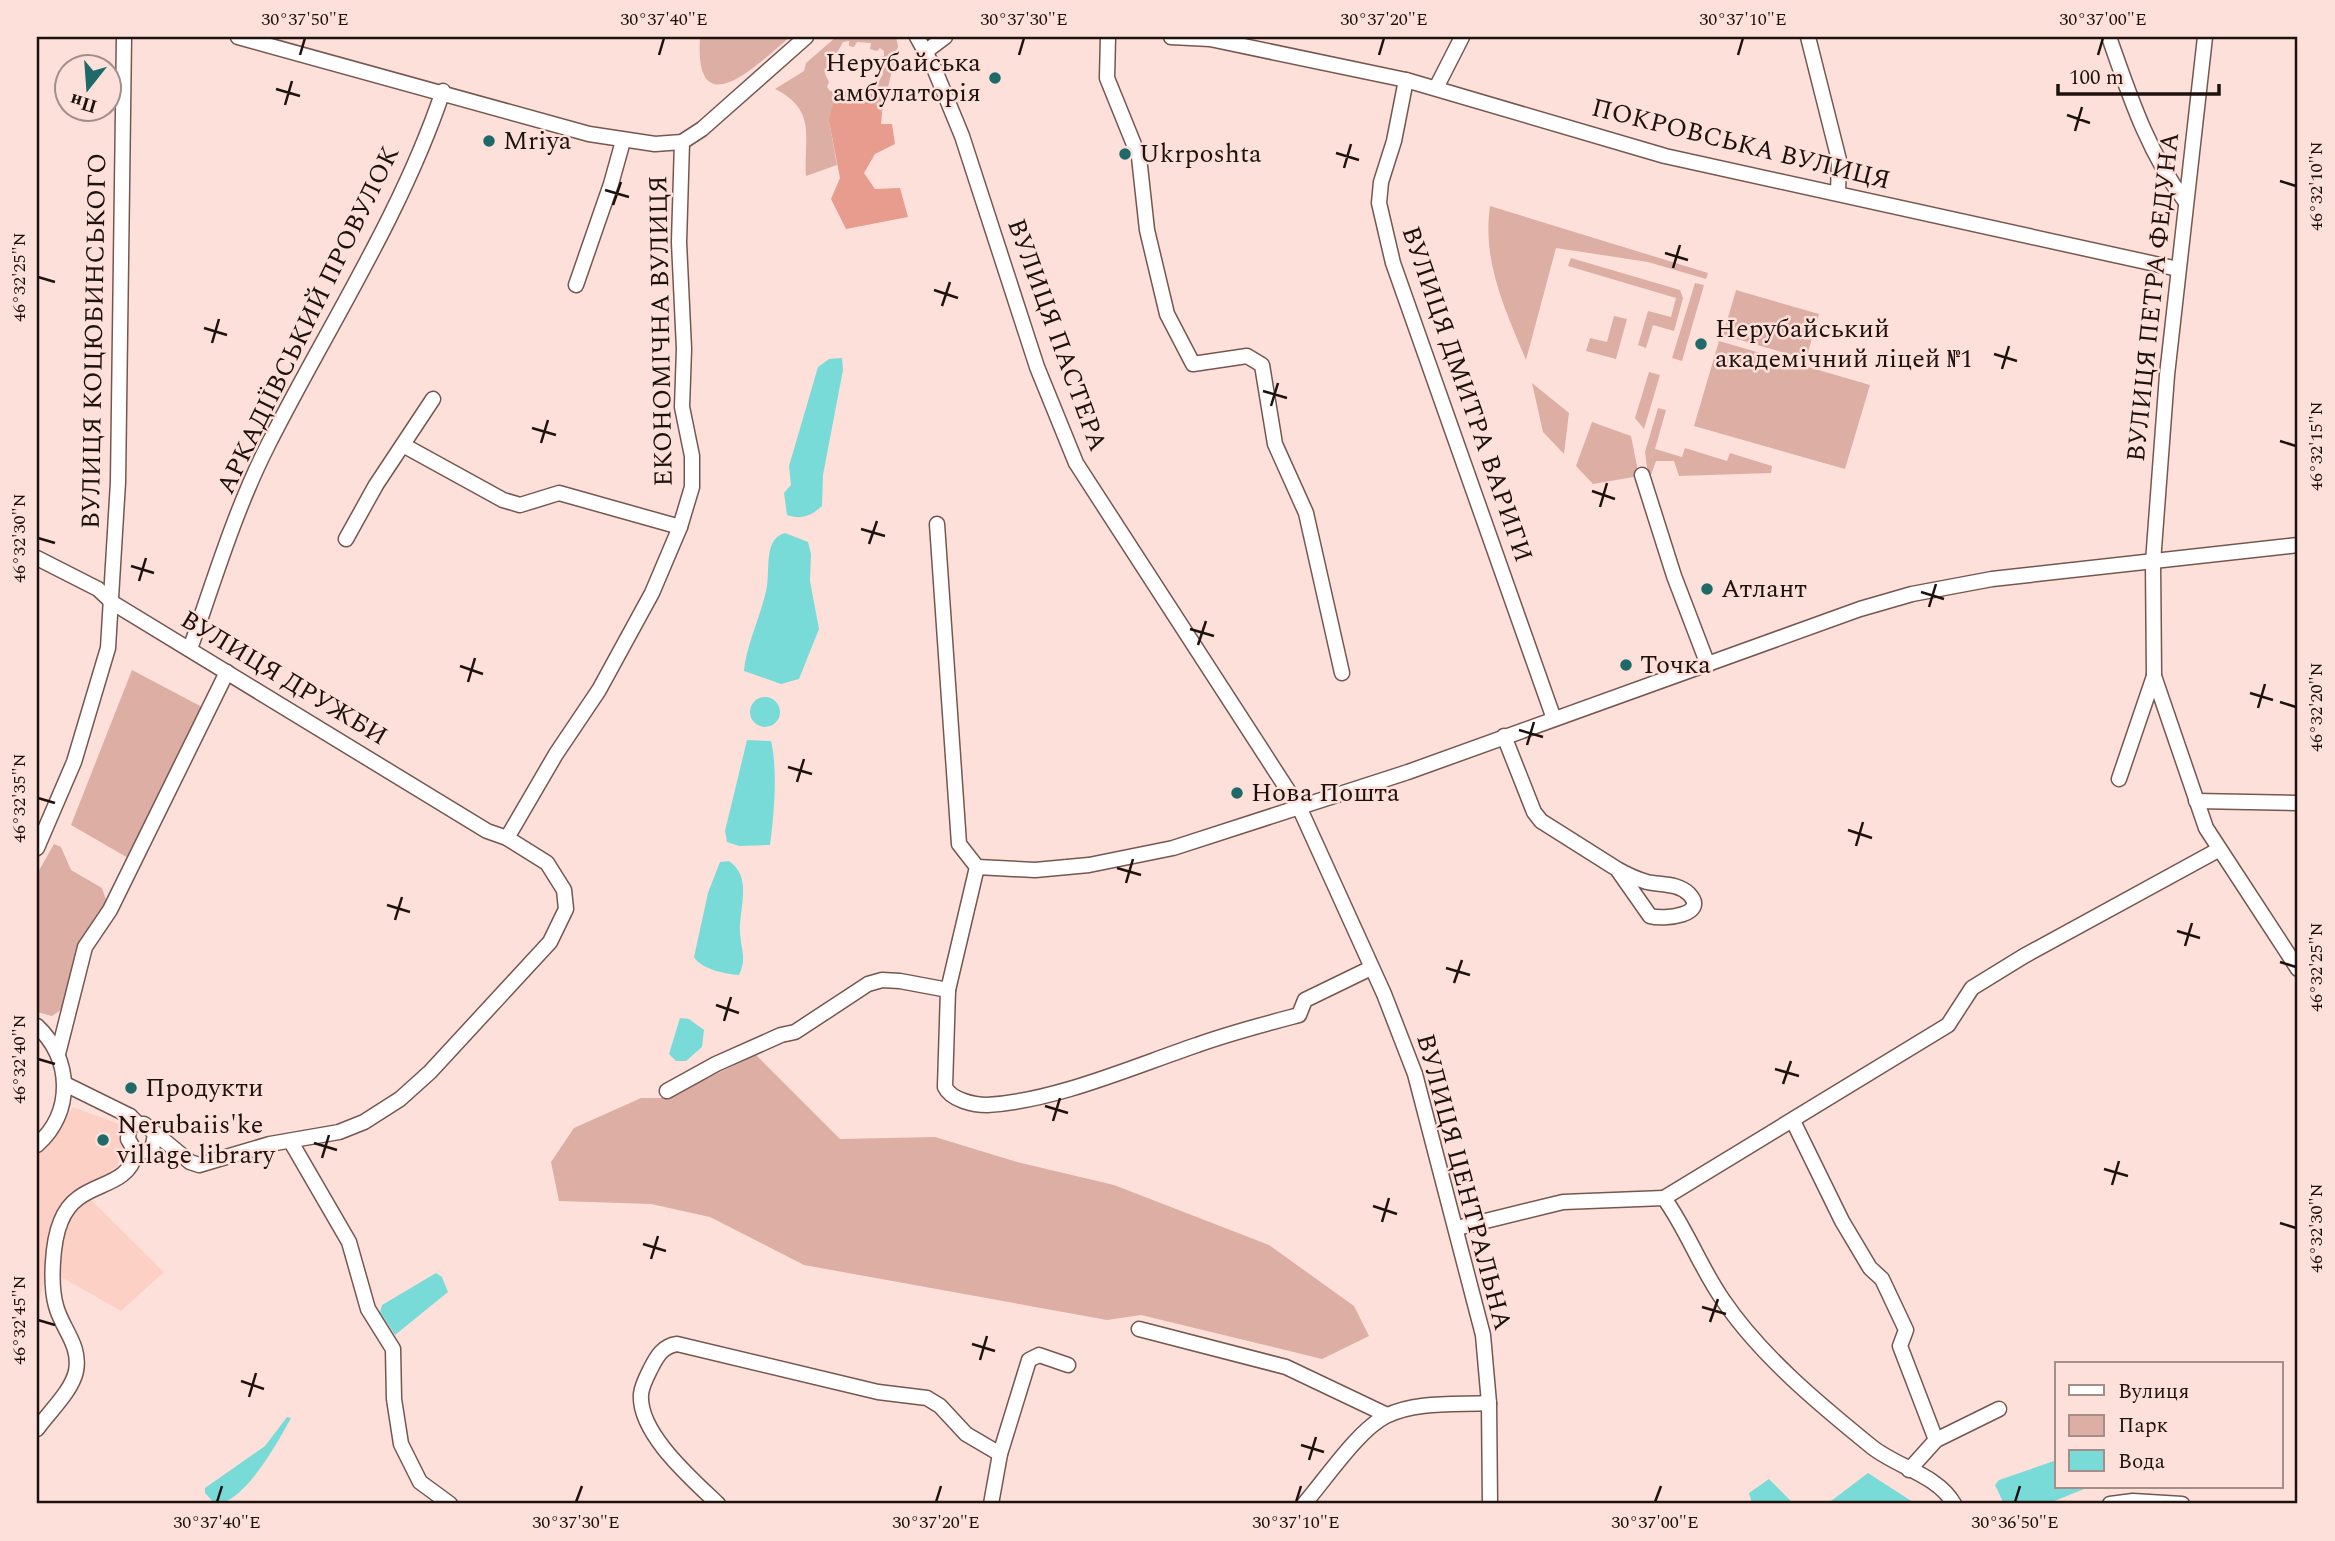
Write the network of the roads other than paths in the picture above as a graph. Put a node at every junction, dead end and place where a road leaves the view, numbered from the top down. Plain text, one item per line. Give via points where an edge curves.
1 (124, 37) edge
2 (239, 37) edge
3 (806, 37) edge
4 (945, 37) edge
5 (1108, 37) edge
6 (1171, 37) edge
7 (1462, 37) edge
8 (1808, 37) edge
9 (2109, 37) edge
10 (2205, 37) edge
11 (920, 41) edge
12 (1406, 80) junction
13 (1436, 88) junction
14 (443, 91) junction
15 (623, 141) junction
16 (682, 142) junction
17 (1838, 193) junction
18 (2185, 201) junction
19 (2178, 269) junction
20 (576, 285) dead end
21 (433, 399) dead end
22 (403, 444) junction
23 (1642, 475) dead end
24 (937, 524) dead end
25 (680, 527) junction
26 (346, 539) dead end
27 (2298, 545) edge
28 (37, 558) edge
29 (2153, 562) junction
30 (113, 603) junction
31 (190, 649) junction
32 (1708, 665) junction
33 (227, 672) junction
34 (1342, 673) dead end
35 (2154, 676) junction
36 (1553, 719) junction
37 (1504, 736) junction
38 (2119, 779) dead end
39 (2196, 801) junction
40 (2298, 803) edge
41 (1300, 809) junction
42 (507, 838) junction
43 (37, 848) edge
44 (2218, 850) junction
45 (977, 867) junction
46 (1617, 869) junction
47 (1371, 968) junction
48 (2298, 969) edge
49 (948, 990) junction
50 (37, 1026) edge
51 (58, 1054) junction
52 (65, 1084) junction
53 (667, 1091) dead end
54 (1793, 1121) junction
55 (132, 1123) junction
56 (155, 1135) junction
57 (291, 1142) junction
58 (37, 1145) edge
59 (136, 1153) junction
60 (1664, 1198) junction
61 (1457, 1228) junction
62 (1139, 1329) dead end
63 (1068, 1365) dead end
64 (1489, 1403) junction
65 (1999, 1409) dead end
66 (1387, 1415) junction
67 (37, 1429) edge
68 (1936, 1440) junction
69 (1000, 1454) junction
70 (1909, 1470) junction
71 (450, 1504) edge
72 (718, 1504) edge
73 (991, 1504) edge
74 (1304, 1504) edge
75 (1490, 1504) edge
76 (1954, 1504) edge
77 (2110, 1504) edge
78 (2182, 1504) edge

1 - 30 street, ВУЛИЦЯ КОЦЮБИНСЬКОГО
2 - 14 street
3 - 16 street
4 - 11 street
5 - 34 street via 1107,78 1139,157 1147,230 1167,314 1193,364 1247,356 1262,365 1275,444 1306,513
6 - 12 street, ПОКРОВСЬКА ВУЛИЦЯ via 1210,39
7 - 13 street
8 - 17 street via 1839,160
9 - 18 street via 2139,121
10 - 18 street, ВУЛИЦЯ ПЕТРА ФЕДУНА
11 - 41 street, ВУЛИЦЯ ПАСТЕРА via 962,136 1037,367 1076,463
12 - 13 street, ПОКРОВСЬКА ВУЛИЦЯ
12 - 36 street, ВУЛИЦЯ ДМИТРА ВАРИГИ via 1381,182 1382,224
13 - 17 street, ПОКРОВСЬКА ВУЛИЦЯ via 1665,156
14 - 15 street
14 - 31 street, АРКАДІЇВСЬКИЙ ПРОВУЛОК via 401,194 266,449
15 - 16 street
15 - 20 street
16 - 25 street, ЕКОНОМІЧНА ВУЛИЦЯ via 682,407 692,487
17 - 19 street, ПОКРОВСЬКА ВУЛИЦЯ
18 - 19 street, ВУЛИЦЯ ПЕТРА ФЕДУНА
19 - 29 street, ВУЛИЦЯ ПЕТРА ФЕДУНА
21 - 22 street
22 - 25 street via 520,505 559,493
22 - 26 street
23 - 32 street
24 - 45 street via 959,844
25 - 42 street, ЕКОНОМІЧНА ВУЛИЦЯ via 626,644
27 - 29 street
28 - 30 street, ВУЛИЦЯ ДРУЖБИ via 98,589
29 - 32 street via 1992,579 1912,594
29 - 35 street, ВУЛИЦЯ ПЕТРА ФЕДУНА
30 - 31 street, ВУЛИЦЯ ДРУЖБИ
30 - 43 street, ВУЛИЦЯ КОЦЮБИНСЬКОГО via 108,648 74,762
31 - 33 street, ВУЛИЦЯ ДРУЖБИ
32 - 36 street
33 - 42 street, ВУЛИЦЯ ДРУЖБИ via 487,831
33 - 51 street via 110,910 85,947
35 - 38 street
35 - 39 street
36 - 37 street
37 - 41 street
37 - 46 street via 1541,821
39 - 40 street
39 - 44 street
41 - 45 street via 1173,848 1090,864 1035,870
41 - 47 street, ВУЛИЦЯ ЦЕНТРАЛЬНА
42 - 57 street via 547,863 564,890 566,909 550,942 400,1100 339,1132
44 - 48 street
44 - 54 street via 1972,988 1948,1025
45 - 49 street
46 - 46 street via 1650,916 1669,919 1690,910 1692,896 1685,890
47 - 49 street via 1305,1000 1299,1014 1050,1093 985,1105 954,1098 946,1087
47 - 61 street, ВУЛИЦЯ ЦЕНТРАЛЬНА via 1415,1074
49 - 53 street via 900,981 867,984 795,1032 716,1064
50 - 51 street
51 - 52 street
52 - 55 street
52 - 58 street via 58,1116
54 - 60 street
54 - 68 street via 1842,1221 1870,1268 1882,1279 1906,1331 1900,1346
55 - 56 street via 144,1124
55 - 59 street via 128,1139
56 - 57 street via 200,1165
56 - 59 street via 152,1149
57 - 71 street via 349,1242 368,1309 393,1349 401,1444 421,1482
59 - 67 street via 132,1166 120,1178 86,1190 61,1221 52,1271 56,1307 73,1339 76,1373
60 - 61 street via 1563,1202
60 - 70 street via 1723,1301 1750,1333 1812,1395 1874,1448
61 - 64 street, ВУЛИЦЯ ЦЕНТРАЛЬНА via 1483,1335
62 - 66 street via 1286,1367
63 - 69 street via 1039,1355 1029,1360
64 - 66 street via 1416,1408
64 - 75 street, ВУЛИЦЯ ЦЕНТРАЛЬНА
65 - 68 street
66 - 74 street
68 - 70 street
69 - 72 street via 966,1434 927,1398 878,1392 668,1345 643,1384 642,1408 654,1434
69 - 73 street
70 - 76 street via 1937,1484
77 - 78 street

